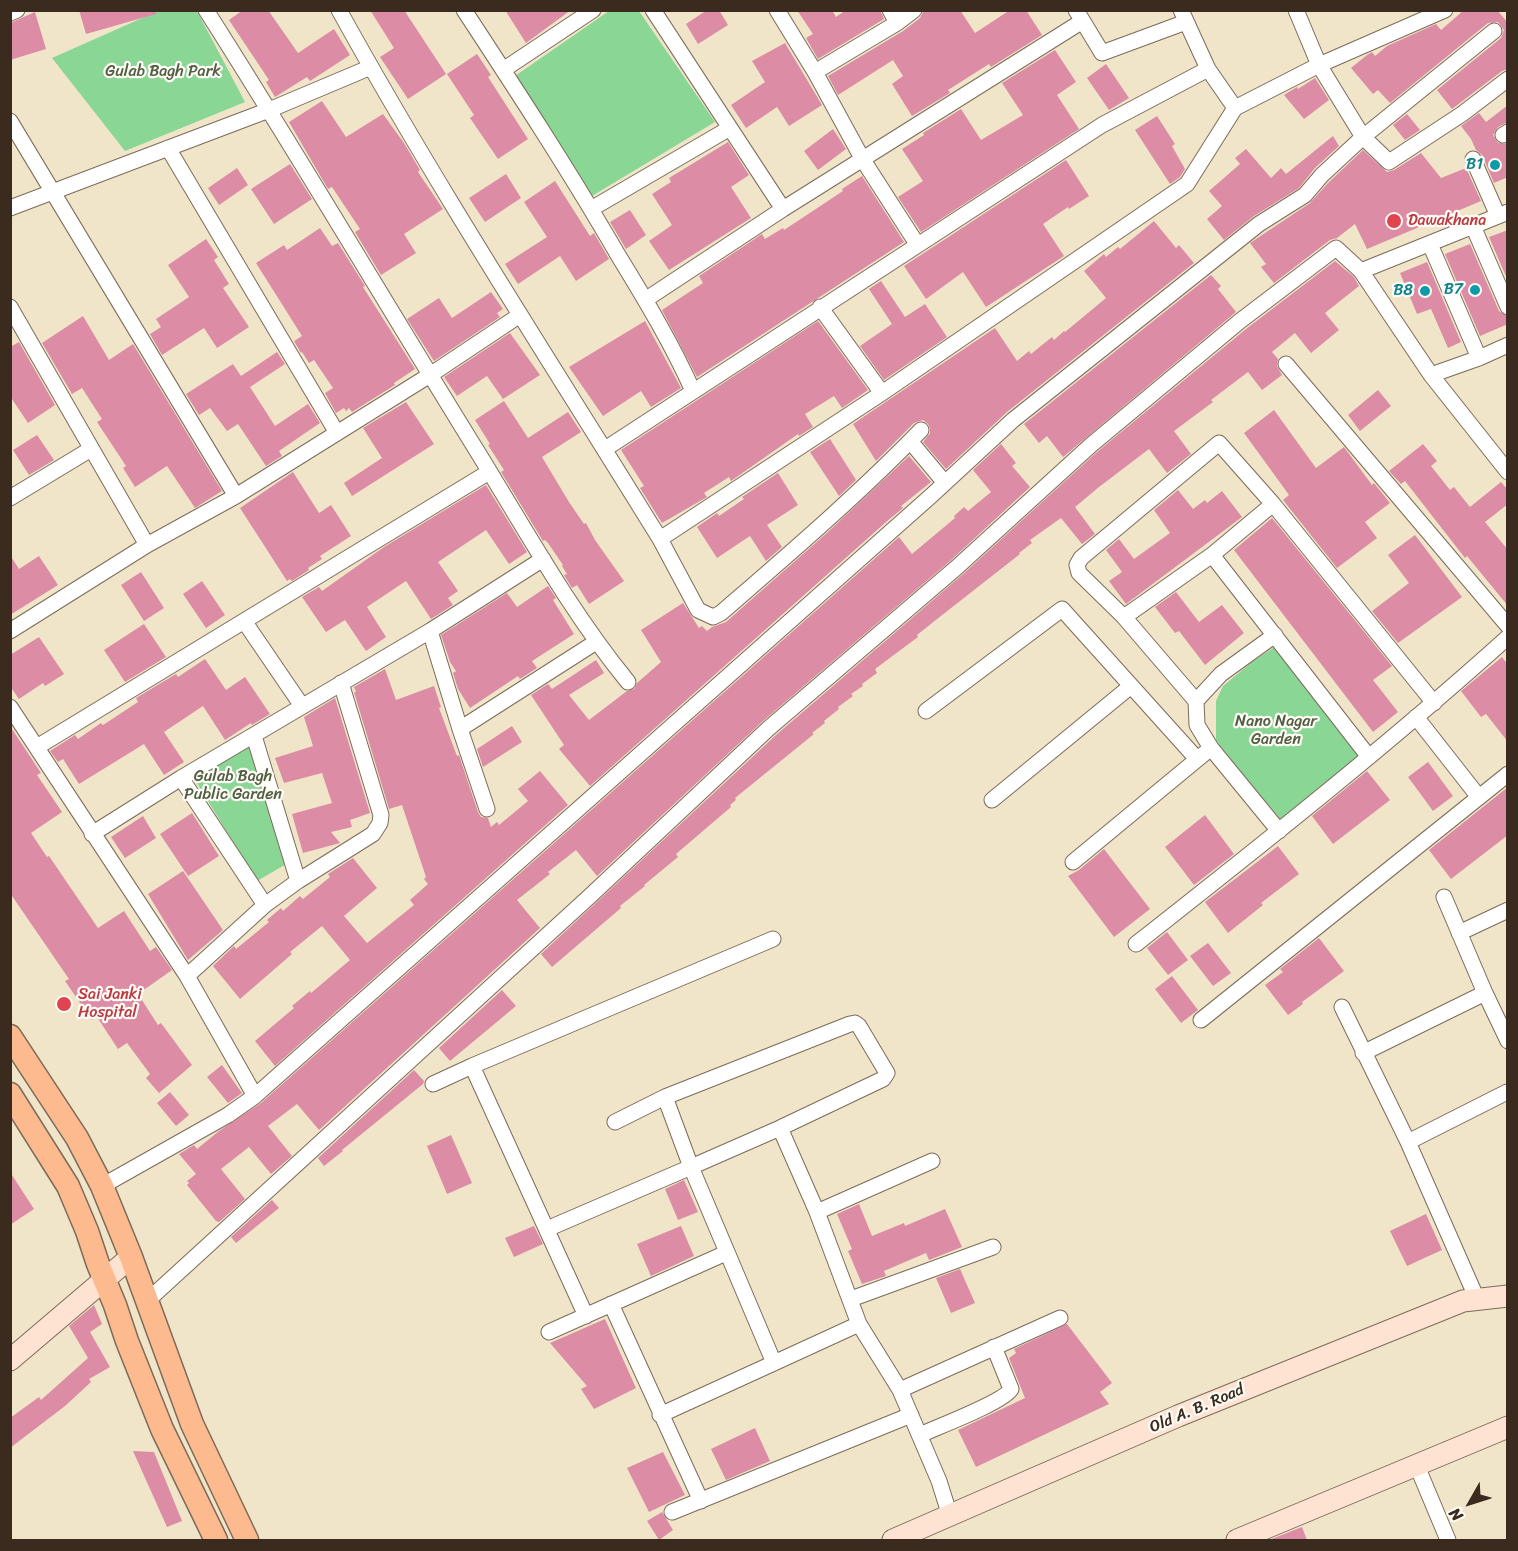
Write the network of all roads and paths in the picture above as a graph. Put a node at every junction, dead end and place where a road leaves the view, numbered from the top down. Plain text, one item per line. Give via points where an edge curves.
1 (17, 10) edge
2 (206, 10) edge
3 (339, 10) edge
4 (464, 10) edge
5 (593, 10) edge
6 (653, 10) edge
7 (777, 10) edge
8 (914, 10) edge
9 (1296, 10) edge
10 (1445, 10) edge
11 (10, 13) edge
12 (1079, 16) edge
13 (1183, 16) edge
14 (893, 17) edge
15 (1494, 31) dead end
16 (1319, 65) junction
17 (371, 67) junction
18 (503, 69) junction
19 (1208, 69) junction
20 (815, 72) junction
21 (1508, 79) edge
22 (1235, 108) junction
23 (269, 110) junction
24 (10, 121) edge
25 (730, 128) junction
26 (1363, 137) junction
27 (168, 148) junction
28 (1473, 159) dead end
29 (863, 160) junction
30 (54, 191) junction
31 (10, 208) edge
32 (591, 209) junction
33 (783, 209) junction
34 (1503, 214) edge
35 (1473, 226) junction
36 (917, 244) junction
37 (1430, 244) junction
38 (1360, 272) junction
39 (645, 300) junction
40 (1508, 307) edge
41 (820, 308) junction
42 (11, 309) edge
43 (520, 315) junction
44 (1508, 345) edge
45 (1479, 358) junction
46 (1286, 364) dead end
47 (430, 375) junction
48 (1431, 375) junction
49 (693, 391) junction
50 (882, 393) junction
51 (338, 433) junction
52 (91, 449) junction
53 (605, 449) junction
54 (1505, 465) edge
55 (489, 472) junction
56 (945, 483) junction
57 (12, 493) edge
58 (236, 496) junction
59 (1273, 504) junction
60 (660, 538) junction
61 (147, 545) junction
62 (1212, 555) junction
63 (543, 560) junction
64 (1124, 617) junction
65 (244, 621) junction
66 (1508, 626) edge
67 (10, 631) edge
68 (430, 631) junction
69 (1275, 634) junction
70 (1508, 637) edge
71 (596, 642) junction
72 (628, 682) dead end
73 (341, 683) junction
74 (1131, 686) junction
75 (1196, 701) junction
76 (1434, 703) junction
77 (302, 706) junction
78 (10, 707) edge
79 (926, 711) dead end
80 (1416, 717) junction
81 (460, 729) junction
82 (254, 736) junction
83 (37, 747) junction
84 (1211, 748) junction
85 (1369, 757) junction
86 (1197, 759) junction
87 (1508, 774) edge
88 (181, 778) junction
89 (1478, 796) junction
90 (992, 800) dead end
91 (487, 809) dead end
92 (1279, 831) junction
93 (92, 834) junction
94 (1073, 862) dead end
95 (298, 881) junction
96 (1444, 897) dead end
97 (265, 904) junction
98 (1508, 910) edge
99 (1459, 933) junction
100 (772, 939) dead end
101 (1136, 944) dead end
102 (187, 976) junction
103 (1485, 993) junction
104 (1342, 1007) dead end
105 (1201, 1020) dead end
106 (10, 1036) edge
107 (1508, 1041) edge
108 (1364, 1053) junction
109 (472, 1066) junction
110 (434, 1084) dead end
111 (1507, 1092) edge
112 (10, 1094) edge
113 (255, 1096) junction
114 (665, 1097) junction
115 (615, 1122) dead end
116 (780, 1128) junction
117 (1408, 1142) junction
118 (932, 1161) dead end
119 (691, 1167) junction
120 (102, 1186) junction
121 (817, 1212) junction
122 (547, 1229) junction
123 (993, 1246) dead end
124 (726, 1253) junction
125 (131, 1257) junction
126 (104, 1279) junction
127 (1508, 1296) edge
128 (851, 1299) junction
129 (1477, 1299) junction
130 (146, 1302) junction
131 (611, 1304) junction
132 (586, 1316) junction
133 (1060, 1318) dead end
134 (860, 1324) junction
135 (549, 1332) dead end
136 (994, 1347) junction
137 (10, 1360) edge
138 (774, 1362) junction
139 (900, 1390) junction
140 (660, 1414) junction
141 (911, 1415) junction
142 (1508, 1427) edge
143 (920, 1435) junction
144 (1417, 1466) junction
145 (701, 1501) junction
146 (672, 1512) dead end
147 (950, 1516) junction
148 (216, 1540) edge
149 (247, 1540) edge
150 (893, 1540) edge
151 (1237, 1540) edge
152 (1448, 1540) edge

1 - 11 street
2 - 23 street
3 - 17 street
4 - 18 street
5 - 18 street
6 - 25 street
7 - 20 street
8 - 14 street
9 - 16 street
10 - 16 street
12 - 13 street via 1102,53
12 - 29 street
13 - 19 street
14 - 20 street
15 - 26 street
16 - 22 street
16 - 26 street
17 - 23 street
17 - 43 street
18 - 32 street
19 - 22 street
19 - 36 street via 1102,125
20 - 29 street
21 - 26 street via 1389,162
22 - 50 street via 1187,184
23 - 27 street
23 - 47 street
24 - 30 street
25 - 32 street
25 - 33 street
26 - 56 street via 1305,195 1259,224 1013,420
27 - 30 street
27 - 51 street
28 - 34 street
29 - 33 street
29 - 36 street
30 - 31 street
30 - 58 street
32 - 39 street
33 - 39 street
34 - 35 street
35 - 37 street
35 - 40 street
36 - 41 street
37 - 38 street
37 - 45 street
38 - 48 street
38 - 130 street via 1336,248 1240,321 1091,445 956,568 769,728
39 - 49 street
41 - 49 street
41 - 50 street
42 - 52 street
43 - 47 street
43 - 53 street
44 - 45 street
45 - 48 street
46 - 66 street
47 - 51 street
47 - 55 street
48 - 54 street
49 - 53 street
50 - 60 street
51 - 58 street
52 - 57 street
52 - 61 street
53 - 60 street
55 - 63 street
55 - 65 street
56 - 60 street via 916,435 828,520 713,617 698,610
56 - 113 street
58 - 61 street
59 - 62 street
59 - 64 street via 1219,443 1077,565 1079,573
59 - 76 street
61 - 67 street
62 - 64 street
62 - 69 street
63 - 68 street
63 - 71 street
64 - 75 street
65 - 77 street
65 - 83 street
68 - 73 street
68 - 81 street
69 - 75 street via 1221,674
69 - 85 street
70 - 76 street
71 - 72 street
71 - 81 street
73 - 77 street
73 - 95 street via 381,815 380,823 373,834
74 - 79 street via 1062,609
74 - 86 street
74 - 90 street
75 - 84 street via 1197,725
76 - 80 street
77 - 82 street
78 - 83 street
80 - 85 street
80 - 89 street
81 - 91 street
82 - 88 street
82 - 95 street
83 - 93 street
84 - 86 street
84 - 92 street
85 - 92 street
86 - 94 street
87 - 89 street
88 - 93 street
88 - 97 street
89 - 105 street
92 - 101 street
93 - 102 street
95 - 97 street
96 - 99 street
97 - 102 street
98 - 99 street
99 - 103 street
100 - 109 street
102 - 113 street
103 - 107 street
103 - 108 street
104 - 108 street
106 - 120 main road via 77,1138
108 - 117 street
109 - 110 street
109 - 122 street
111 - 117 street
112 - 126 main road via 68,1186
113 - 120 street
114 - 115 street
114 - 116 street via 850,1024 860,1026 885,1067 883,1079
114 - 119 street
116 - 119 street
116 - 121 street
117 - 129 street
118 - 121 street
119 - 122 street
119 - 124 street
120 - 125 main road
121 - 128 street
122 - 132 street
123 - 128 street
124 - 131 street
124 - 138 street
125 - 126 main road
125 - 130 main road
126 - 137 main road
126 - 148 main road via 162,1429
127 - 129 main road, Old A. B. Road
128 - 134 street
129 - 147 main road, Old A. B. Road via 1463,1301 1178,1416
130 - 149 main road via 192,1424
131 - 132 street
131 - 140 street
132 - 135 street
133 - 136 street
134 - 138 street
134 - 139 street
136 - 139 street
136 - 143 street via 1011,1389 1009,1393
138 - 140 street
139 - 141 street
140 - 145 street
141 - 143 street
141 - 145 street
142 - 144 main road
143 - 147 street
144 - 151 main road
144 - 152 street
145 - 146 street
147 - 150 main road, Old A. B. Road

